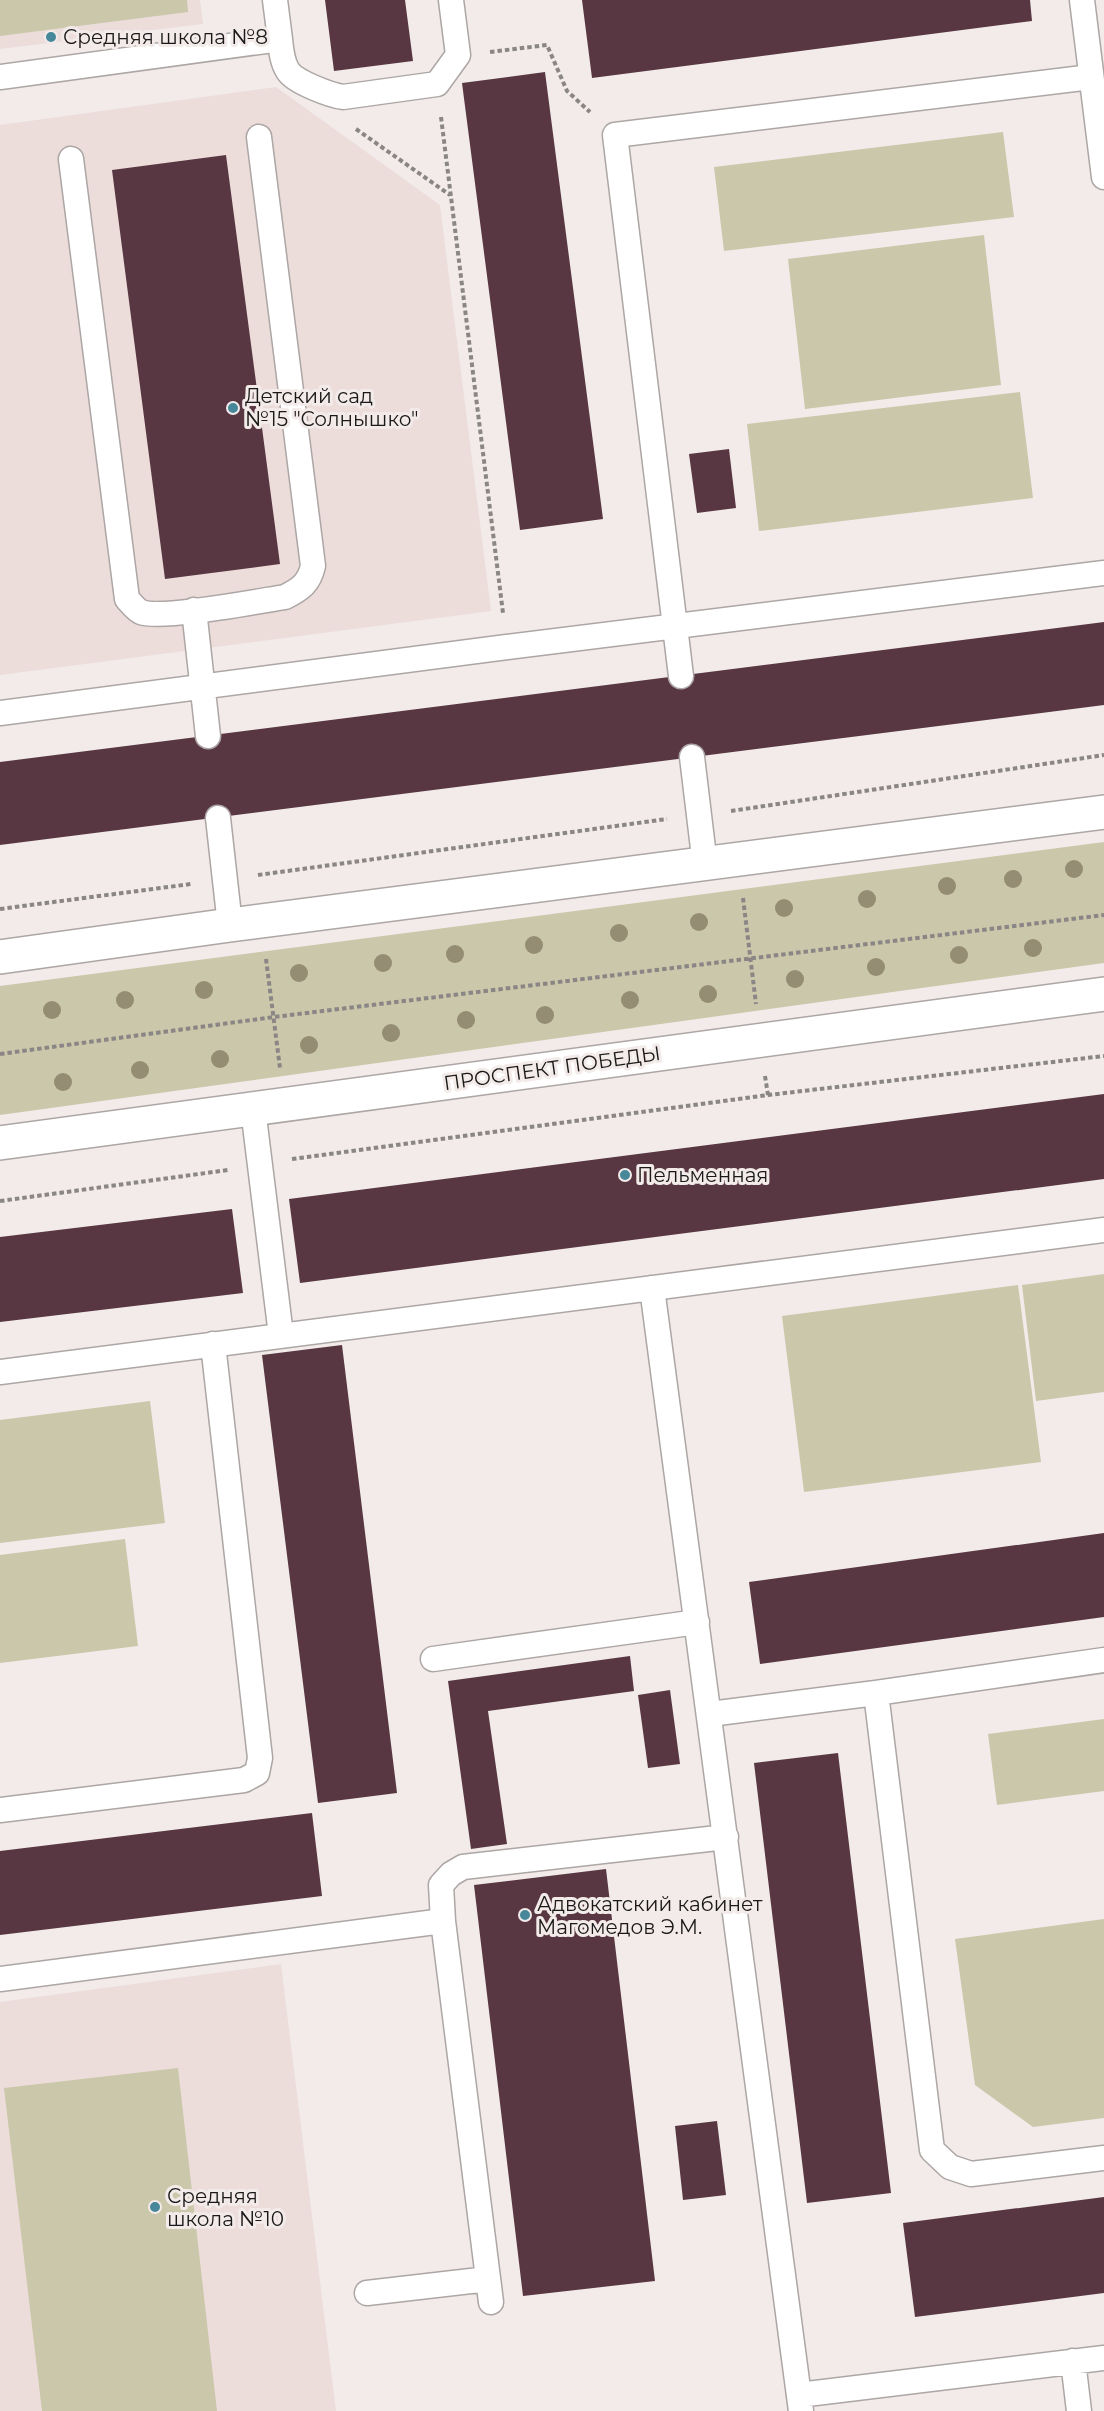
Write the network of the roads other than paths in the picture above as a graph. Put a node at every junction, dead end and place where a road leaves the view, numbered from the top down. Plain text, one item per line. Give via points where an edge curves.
1 (275, 0) edge
2 (451, 0) edge
3 (1082, 0) edge
4 (280, 39) junction
5 (1091, 76) junction
6 (0, 77) edge
7 (259, 136) dead end
8 (71, 159) dead end
9 (1104, 177) edge
10 (1104, 573) edge
11 (194, 610) junction
12 (675, 626) junction
13 (681, 676) dead end
14 (202, 685) junction
15 (0, 713) edge
16 (208, 736) dead end
17 (692, 757) dead end
18 (1104, 812) edge
19 (218, 818) dead end
20 (705, 865) junction
21 (246, 923) junction
22 (0, 957) edge
23 (1104, 994) edge
24 (253, 1109) junction
25 (0, 1143) edge
26 (1104, 1230) edge
27 (652, 1288) junction
28 (281, 1335) junction
29 (213, 1344) junction
30 (0, 1372) edge
31 (697, 1622) junction
32 (433, 1659) dead end
33 (1104, 1660) edge
34 (876, 1693) junction
35 (710, 1714) junction
36 (0, 1810) edge
37 (726, 1837) junction
38 (443, 1921) junction
39 (0, 1979) edge
40 (1104, 2158) edge
41 (367, 2293) dead end
42 (1104, 2358) edge
43 (1073, 2361) junction
44 (800, 2403) edge
45 (1079, 2411) edge

1 - 4 lane
2 - 4 lane via 458,55 437,84 343,97 330,95 289,74
3 - 5 lane
4 - 6 lane
5 - 9 lane
5 - 12 lane via 615,135
7 - 11 lane via 314,566 310,580 285,597
8 - 11 lane via 127,599 140,612
10 - 12 lane
11 - 14 lane
12 - 13 lane
12 - 14 lane
14 - 15 lane
14 - 16 lane
17 - 20 lane
18 - 20 main road
19 - 21 lane via 225,879
20 - 21 main road
21 - 22 main road
23 - 24 main road, ПРОСПЕКТ ПОБЕДЫ
24 - 25 main road, ПРОСПЕКТ ПОБЕДЫ
24 - 28 lane
26 - 27 lane
27 - 28 lane
27 - 31 lane
28 - 29 lane
29 - 30 lane
29 - 36 lane via 260,1758 257,1773 244,1780
31 - 32 lane
31 - 35 lane
33 - 34 lane
34 - 35 lane
34 - 40 lane via 932,2150 950,2168 971,2174
35 - 37 lane
37 - 38 lane via 463,1868 441,1885
37 - 44 lane
38 - 39 lane
38 - 41 lane via 490,2291
42 - 43 lane
43 - 44 lane
43 - 45 lane

